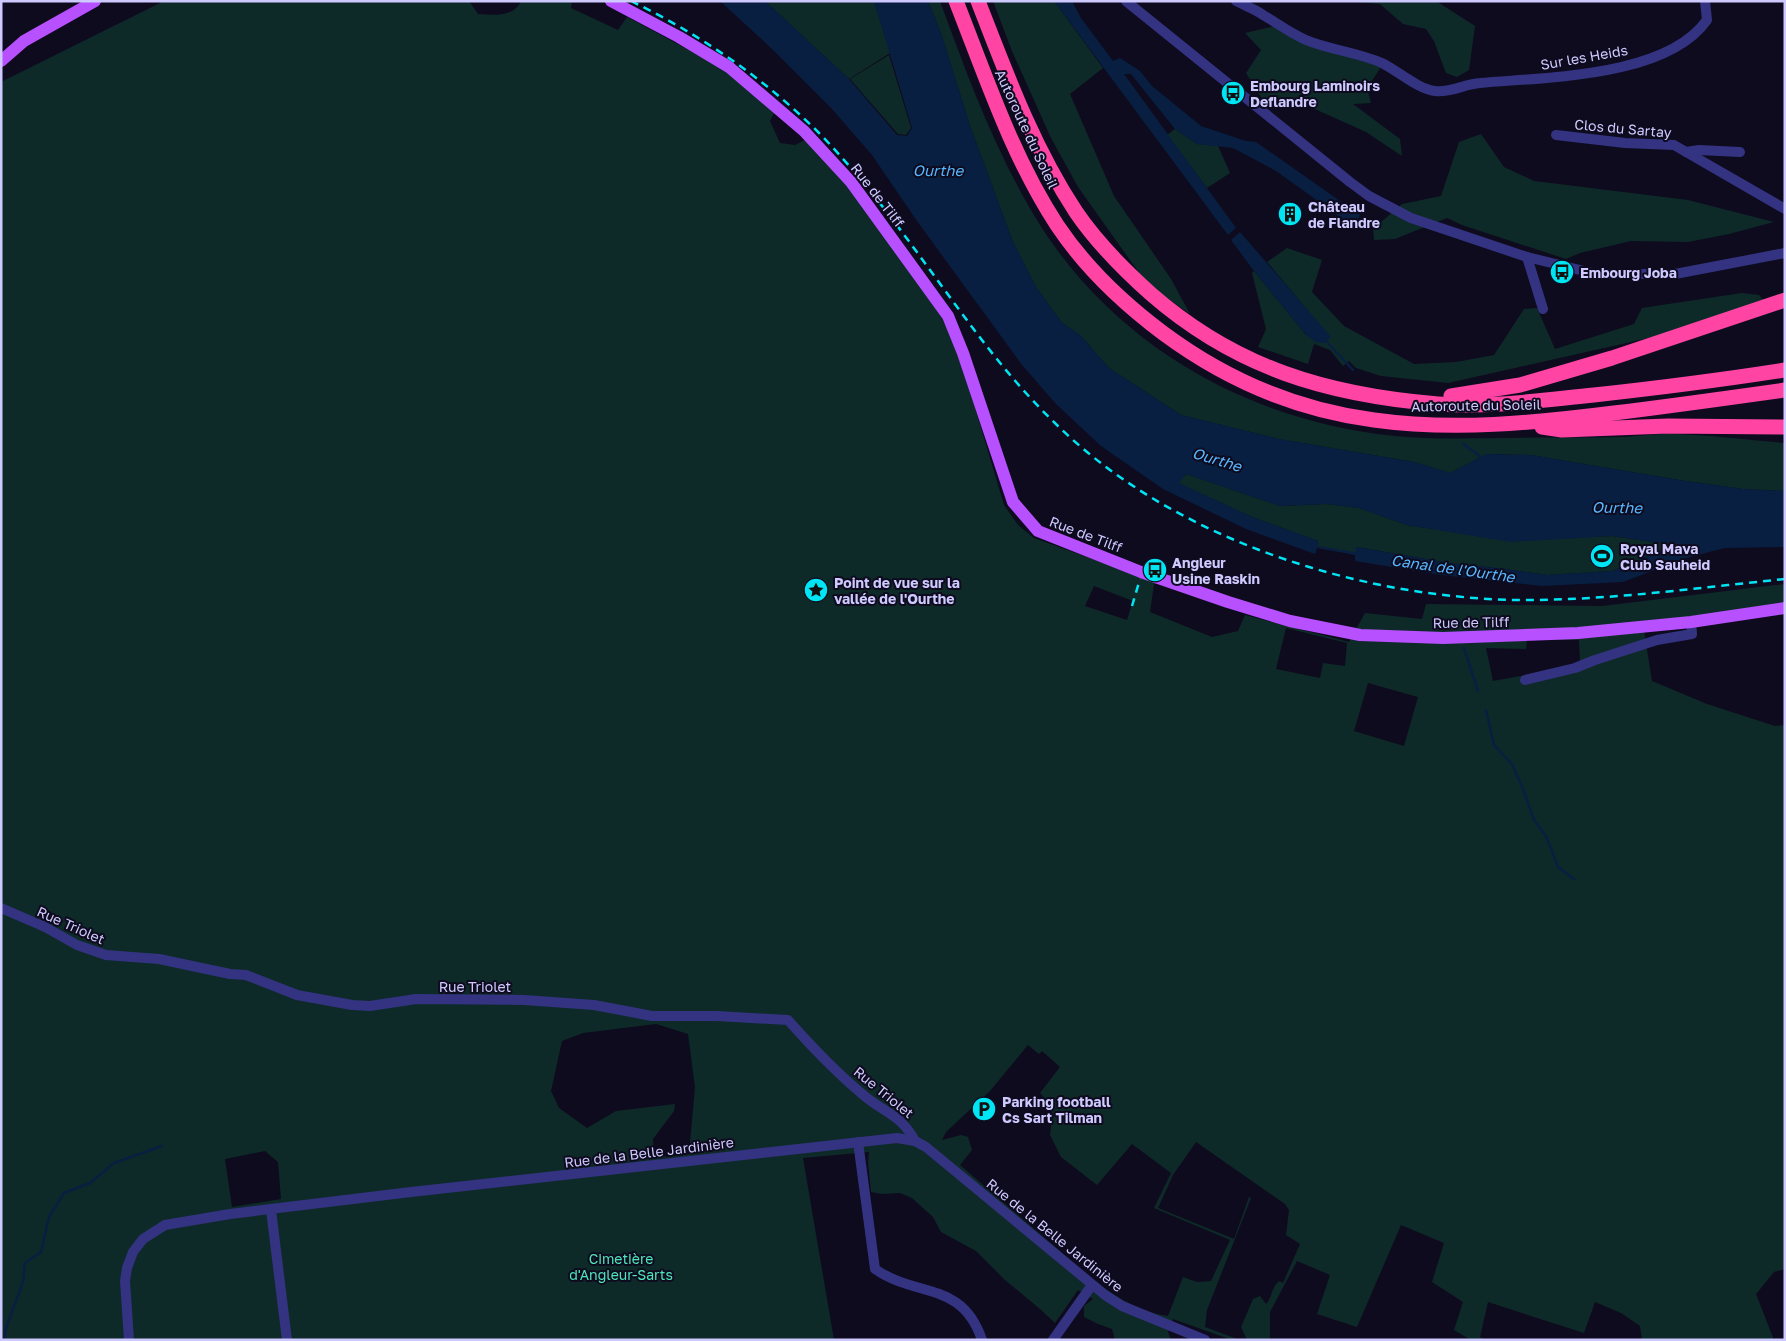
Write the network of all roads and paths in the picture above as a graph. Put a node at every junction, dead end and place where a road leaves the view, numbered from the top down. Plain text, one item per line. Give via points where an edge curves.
1 (95, 1) edge
2 (611, 1) edge
3 (956, 1) edge
4 (978, 1) edge
5 (1126, 1) edge
6 (1236, 1) edge
7 (1705, 1) edge
8 (1, 61) edge
9 (1556, 135) dead end
10 (1686, 152) junction
11 (1740, 152) dead end
12 (1785, 209) edge
13 (1785, 253) edge
14 (1527, 257) junction
15 (1785, 300) edge
16 (1543, 309) dead end
17 (1785, 370) edge
18 (1785, 390) edge
19 (1428, 402) junction
20 (1518, 423) junction
21 (1785, 427) edge
22 (1785, 608) edge
23 (1691, 622) junction
24 (1525, 680) dead end
25 (1, 908) edge
26 (915, 1141) junction
27 (858, 1142) junction
28 (271, 1210) junction
29 (1092, 1285) junction
30 (128, 1340) edge
31 (287, 1340) edge
32 (982, 1340) edge
33 (1053, 1340) edge
34 (1206, 1340) edge

1 - 8 main road via 24,41
2 - 23 main road, Rue de Tilff via 729,68 804,131 851,182 948,316 1013,502 1038,532 1228,602 1290,621 1360,635 1509,637
3 - 20 highway, Autoroute du Soleil via 997,108 1045,204 1080,255 1120,297 1154,326 1237,379 1342,415 1414,424
4 - 19 highway, Autoroute du Soleil via 1024,116 1061,188 1093,235 1137,281 1188,324 1268,367 1351,393
5 - 14 street via 1369,196 1411,218
6 - 7 street, Sur les Heids via 1306,40 1365,56 1434,91 1475,83 1579,74 1657,56 1701,28 1707,20
9 - 10 street, Clos du Sartay via 1618,143 1674,145
10 - 11 street, Clos du Sartay
10 - 12 street, Clos du Sartay
13 - 14 street via 1675,274 1596,274
14 - 16 street
15 - 19 highway via 1520,385 1446,396
17 - 19 highway, Autoroute du Soleil via 1546,400 1465,404
18 - 20 highway, Autoroute du Soleil
20 - 21 highway via 1562,430 1668,426
22 - 23 main road, Rue de Tilff
23 - 24 street via 1692,634 1657,640 1575,668
25 - 26 street, Rue Triolet via 106,955 159,958 246,975 297,995 329,1002 360,1006 416,999 524,1000 594,1005 652,1016 788,1020 870,1101 892,1113 908,1128
26 - 27 street, Rue de la Belle Jardinière via 897,1138
26 - 29 street, Rue de la Belle Jardinière
27 - 28 street, Rue de la Belle Jardinière
27 - 32 street via 875,1269 959,1303 973,1318
28 - 30 street, Rue de la Belle Jardinière via 165,1225 143,1238 126,1268
28 - 31 street
29 - 33 street
29 - 34 street, Rue de la Belle Jardinière via 1122,1306

